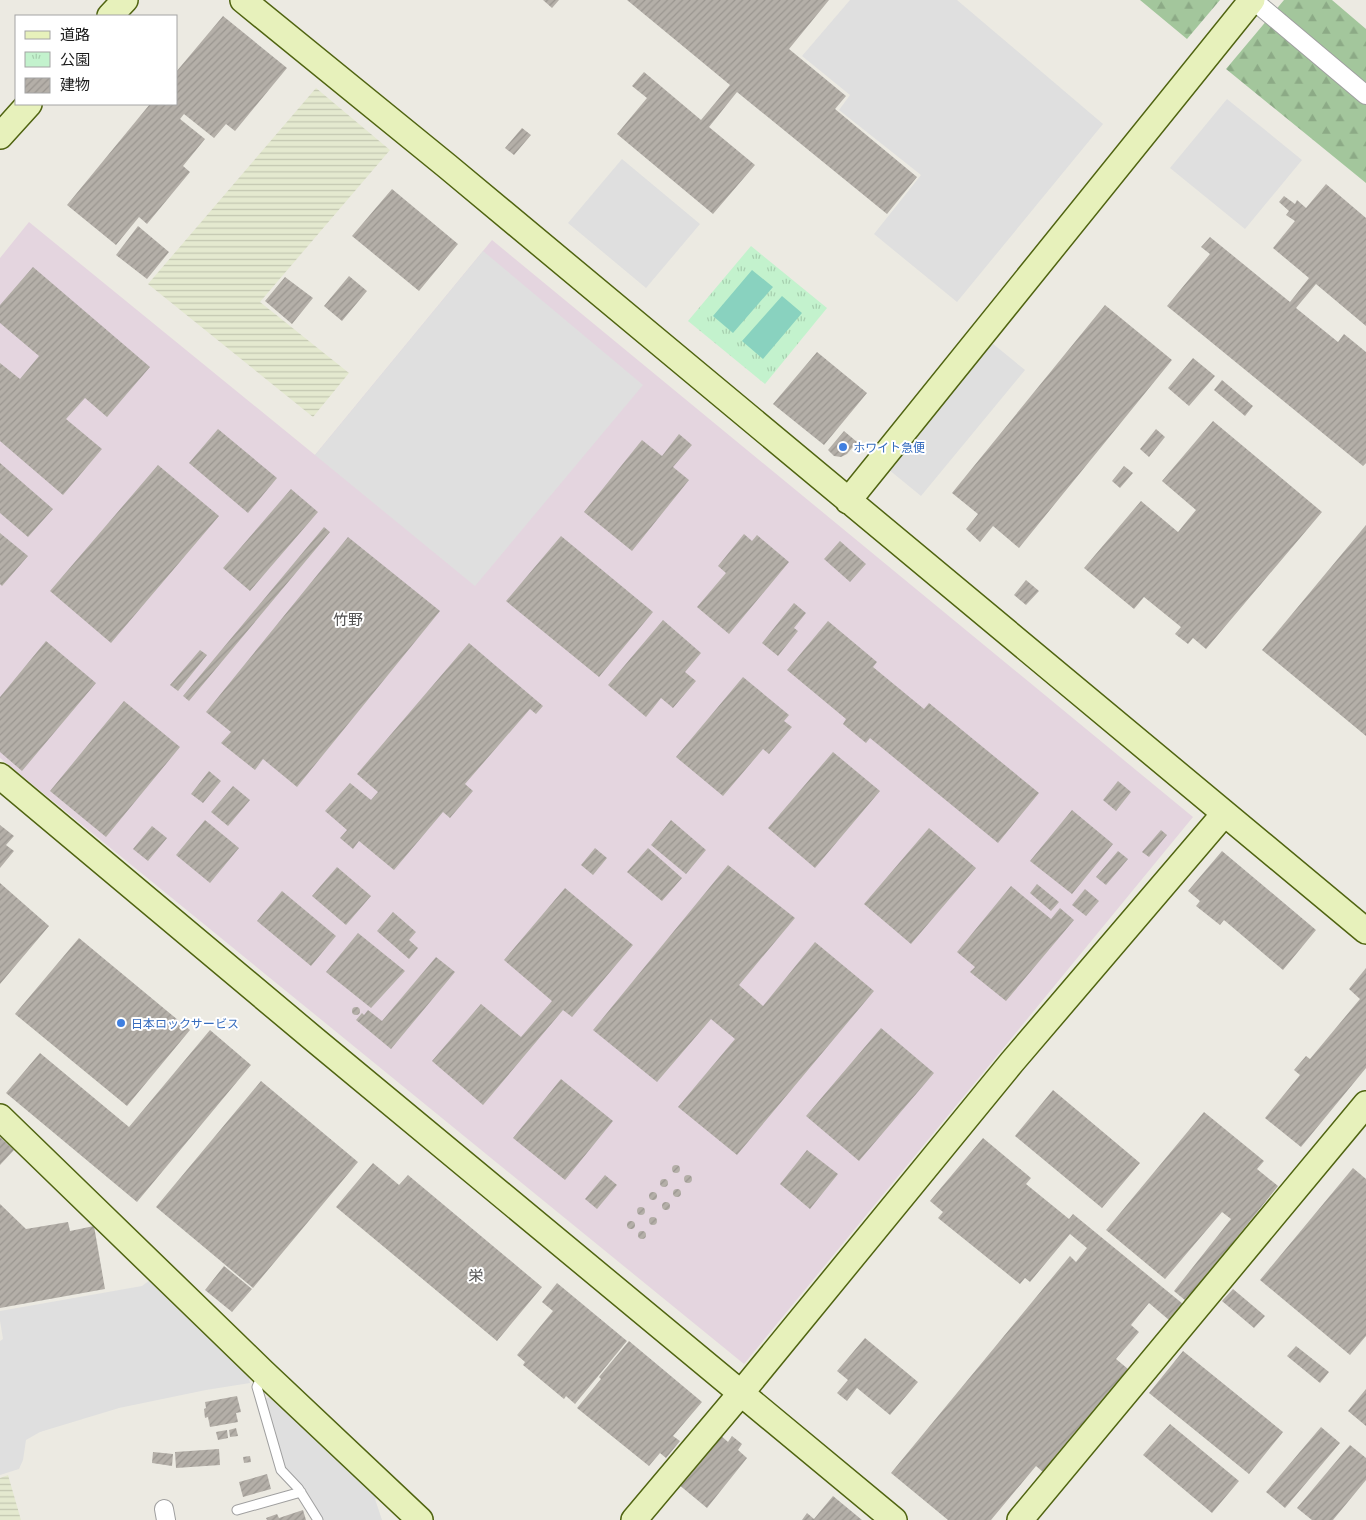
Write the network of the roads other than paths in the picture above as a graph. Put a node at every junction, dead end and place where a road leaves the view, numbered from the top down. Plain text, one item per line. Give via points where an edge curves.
1 (125, 0) edge
2 (242, 0) edge
3 (1252, 0) edge
4 (111, 15) edge
5 (1366, 95) edge
6 (28, 105) edge
7 (0, 136) edge
8 (848, 501) junction
9 (0, 776) edge
10 (1224, 814) junction
11 (1366, 931) edge
12 (1366, 1104) edge
13 (0, 1117) edge
14 (263, 1372) junction
15 (740, 1393) junction
16 (301, 1492) junction
17 (237, 1510) dead end
18 (318, 1520) edge
19 (420, 1520) edge
20 (634, 1520) edge
21 (894, 1520) edge
22 (1020, 1520) edge

1 - 4 street
2 - 8 street
3 - 5 street
3 - 8 street
6 - 7 street
8 - 10 street
9 - 15 street
10 - 11 street
10 - 15 street via 1012,1062
12 - 22 street
13 - 14 street
14 - 16 lane via 257,1387 281,1470
14 - 19 street
15 - 20 street
15 - 21 street
16 - 17 lane
16 - 18 lane

